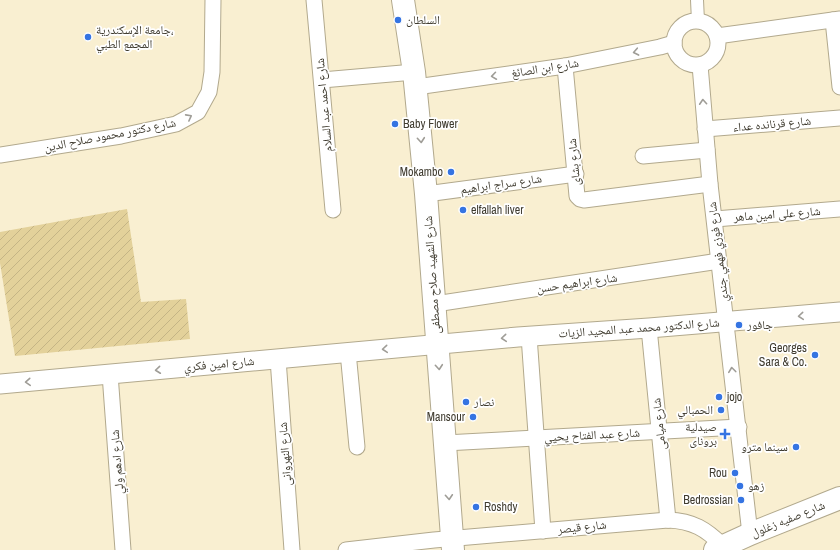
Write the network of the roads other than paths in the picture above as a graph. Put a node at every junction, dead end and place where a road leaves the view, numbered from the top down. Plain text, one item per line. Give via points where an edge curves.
1 (213, 0) edge
2 (314, 0) edge
3 (403, 0) edge
4 (697, 0) edge
5 (837, 19) edge
6 (698, 21) junction
7 (717, 36) junction
8 (674, 43) junction
9 (700, 65) junction
10 (565, 66) junction
11 (415, 79) junction
12 (322, 80) junction
13 (840, 87) edge
14 (840, 118) edge
15 (705, 129) junction
16 (707, 150) junction
17 (0, 155) edge
18 (643, 156) dead end
19 (576, 174) junction
20 (710, 184) junction
21 (426, 194) junction
22 (840, 209) edge
23 (334, 210) dead end
24 (715, 219) junction
25 (719, 261) junction
26 (435, 304) junction
27 (840, 312) edge
28 (726, 322) junction
29 (649, 328) junction
30 (529, 336) junction
31 (437, 344) junction
32 (348, 352) junction
33 (278, 359) junction
34 (110, 374) junction
35 (0, 384) edge
36 (739, 427) junction
37 (660, 431) junction
38 (536, 438) junction
39 (446, 443) junction
40 (357, 447) dead end
41 (840, 498) edge
42 (668, 520) junction
43 (543, 531) junction
44 (750, 534) junction
45 (446, 543) edge
46 (719, 548) edge
47 (123, 550) edge
48 (292, 550) edge
49 (346, 550) edge
50 (411, 550) edge

17 -> 1 street, شارع دكتور محمود صلاح الدين via 121,136 176,124 198,112 209,92 212,72
2 - 12 street, شارع احمد عبد السلام
3 - 11 main road, شارع الشهيد صلاح مصطفى
4 - 6 street
5 - 7 street
5 - 13 street
6 - 7 street via 711,27
6 - 8 street via 685,24 679,29
7 - 9 street via 717,51 707,62
8 - 9 street via 679,57 685,62
8 -> 10 street, شارع ابن الصائغ
15 -> 9 street, شارع فوزي فهمي جندي
10 -> 11 street, شارع ابن الصائغ
10 - 19 street, شارع بشاى
11 - 12 street, شارع ابن الصائغ
11 -> 21 main road, شارع الشهيد صلاح مصطفى
12 - 23 street, شارع احمد عبد السلام
14 - 15 street, شارع قرنانده عداء
15 - 16 street, شارع فوزي فهمي جندي
16 - 18 street
16 - 20 street, شارع فوزي فهمي جندي
19 - 20 street, شارع بشاى via 578,196 584,200
19 - 21 street, شارع سراج ابراهيم
20 - 24 street, شارع فوزي فهمي جندي
21 - 26 main road, شارع الشهيد صلاح مصطفى
22 - 24 street, شارع على امين ماهر
24 - 25 street, شارع فوزي فهمي جندي
25 - 26 street, شارع ابراهيم حسن
25 - 28 street, شارع فوزي فهمي جندي
26 - 31 main road, شارع الشهيد صلاح مصطفى
27 -> 28 street, شارع الدكتور محمد عبد المجيد الزيات
28 - 29 street, شارع الدكتور محمد عبد المجيد الزيات
36 -> 28 street, شارع فوزي فهمي جندي
29 - 30 street, شارع الدكتور محمد عبد المجيد الزيات
29 - 37 street, شارع ميامى
30 -> 31 street, شارع الدكتور محمد عبد المجيد الزيات
30 - 38 street
31 -> 32 street, شارع امين فكري
31 -> 39 main road, شارع الشهيد صلاح مصطفى
32 - 33 street, شارع امين فكري
32 - 40 street
33 -> 34 street, شارع امين فكري
33 - 48 street, شارع النهروانى
34 -> 35 street, شارع امين فكري
34 - 47 street, شارع ادهم ولي
36 - 37 street, شارع عبد الفتاح يحيي
36 - 44 street, شارع فوزي فهمي جندي
37 - 38 street, شارع عبد الفتاح يحيي
37 - 42 street, شارع ميامى
38 - 39 street, شارع عبد الفتاح يحيي
38 - 43 street
39 -> 45 main road, شارع الشهيد صلاح مصطفى
41 - 44 main road, شارع صفيه زغلول
42 - 43 street, شارع قيصر
42 - 46 street, شارع قيصر via 696,526 711,535
43 - 45 street, شارع قيصر
44 - 46 main road, شارع صفيه زغلول
45 - 49 street, شارع قيصر
45 - 50 street

